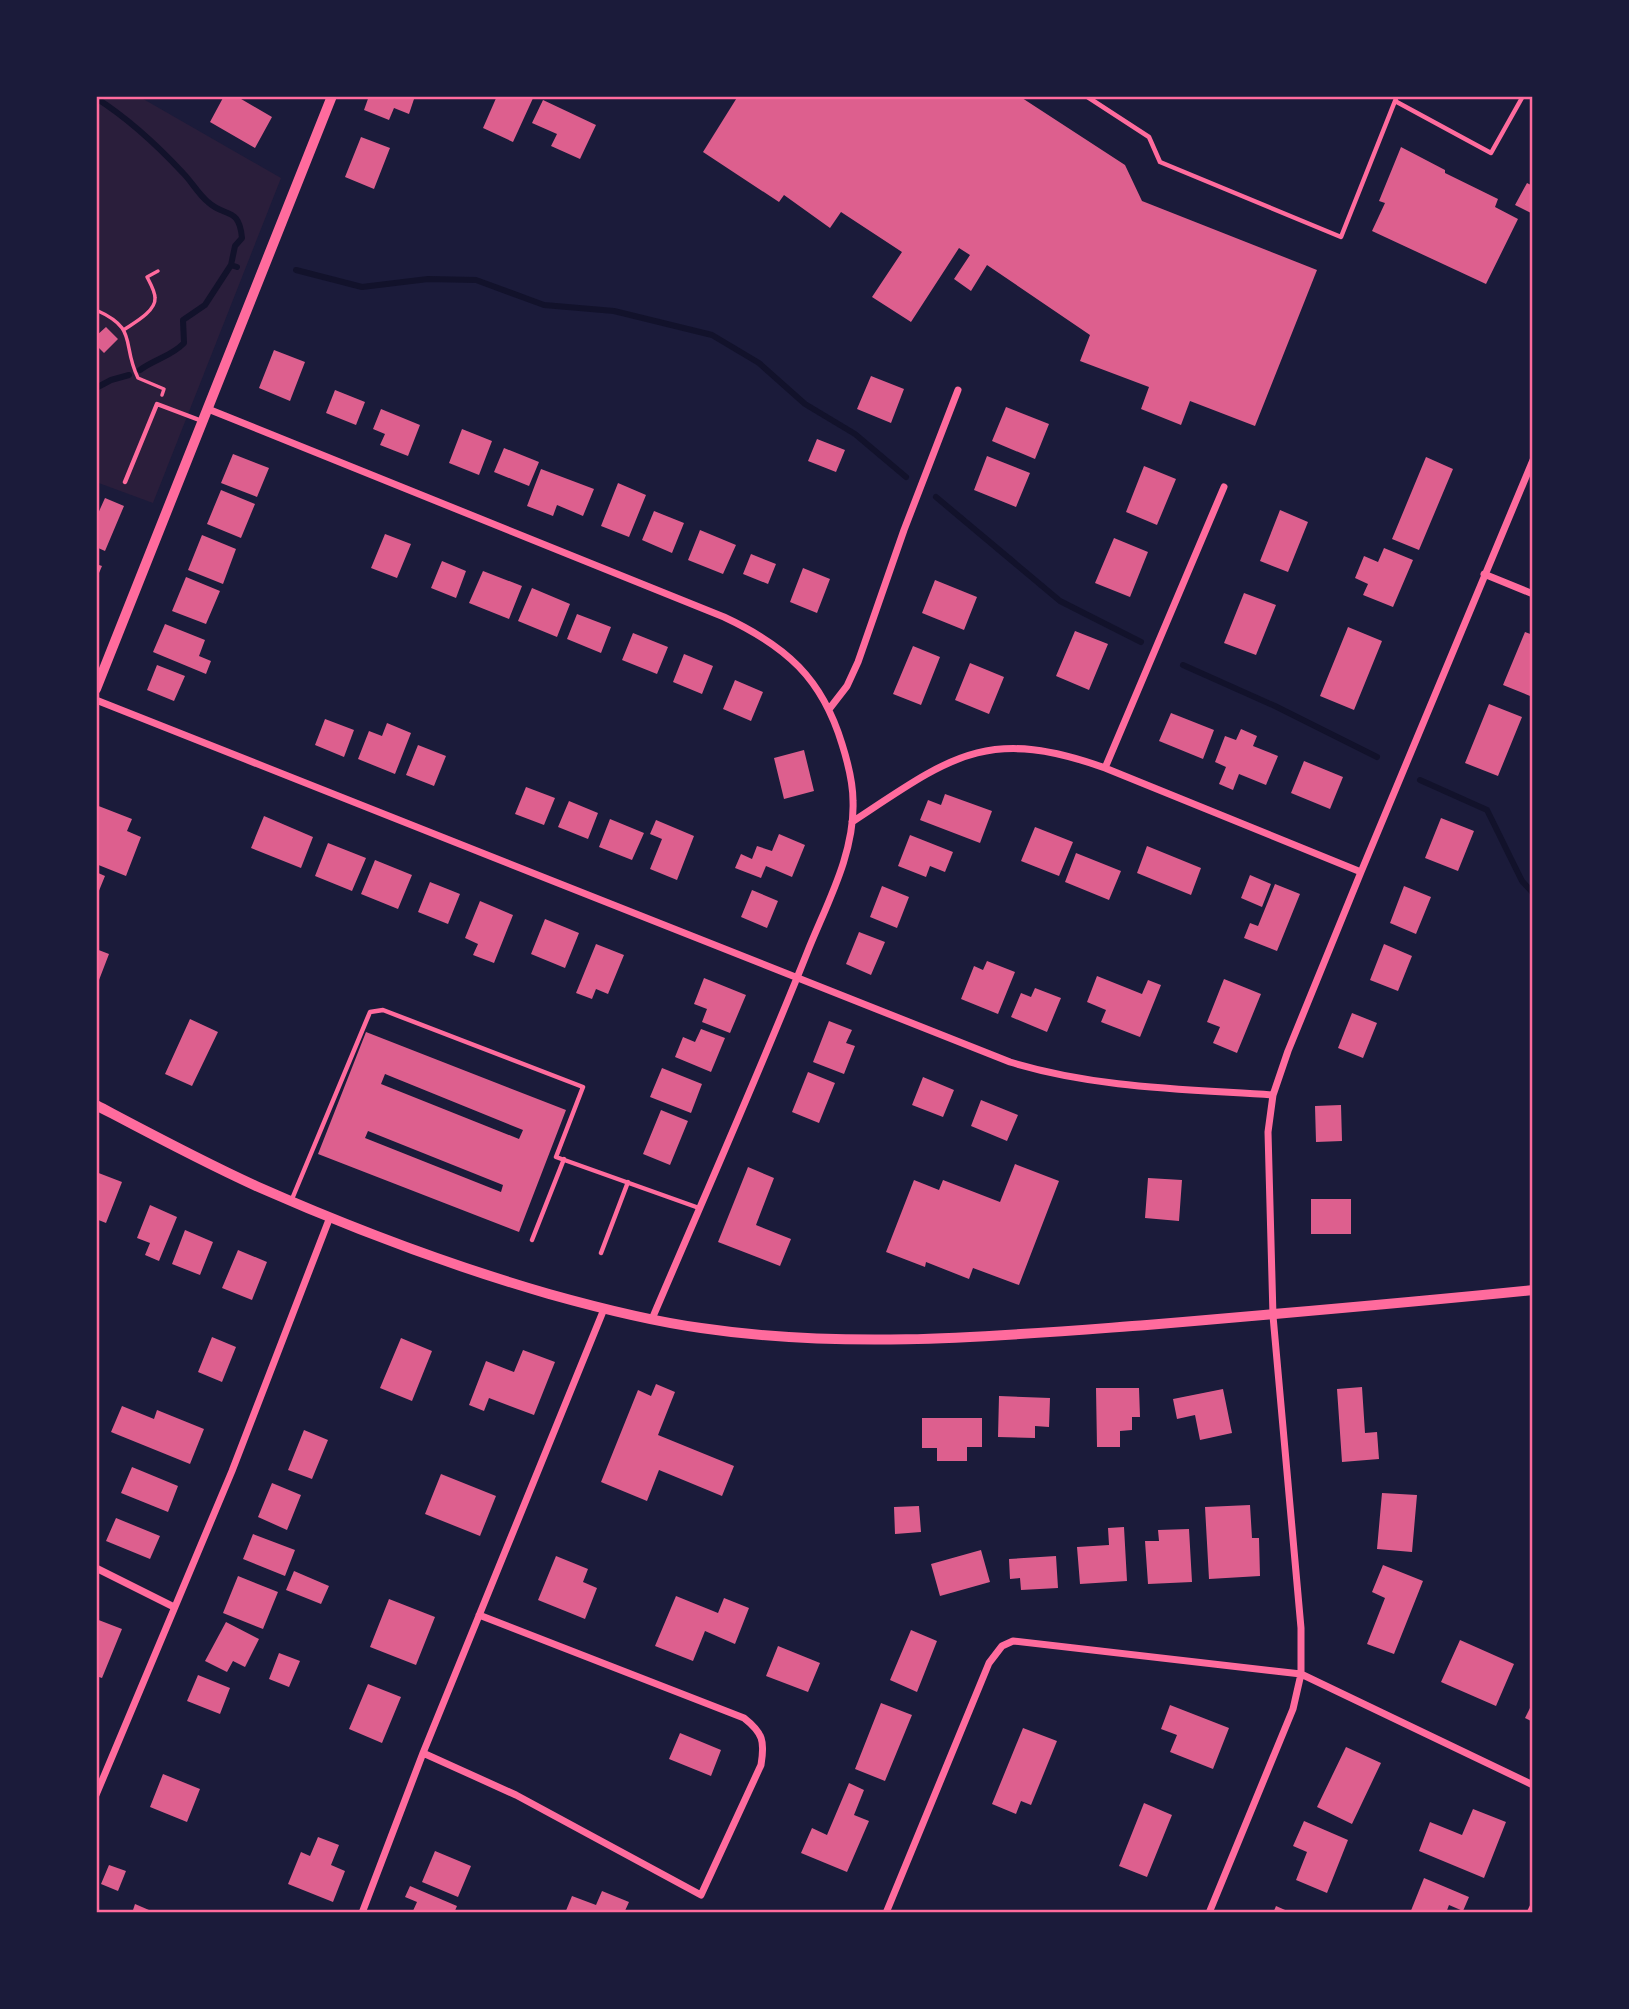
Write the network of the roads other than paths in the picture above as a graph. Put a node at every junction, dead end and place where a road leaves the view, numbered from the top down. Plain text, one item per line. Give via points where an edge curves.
1 (332, 96) edge
2 (1086, 96) edge
3 (1523, 96) edge
4 (1093, 98) edge
5 (1396, 99) edge
6 (958, 390) dead end
7 (208, 409) junction
8 (204, 421) junction
9 (1533, 460) edge
10 (125, 482) dead end
11 (1224, 487) dead end
12 (1483, 573) junction
13 (1533, 594) edge
14 (96, 689) edge
15 (96, 700) edge
16 (830, 708) junction
17 (1105, 768) junction
18 (852, 822) junction
19 (1361, 872) junction
20 (797, 977) junction
21 (1273, 1095) junction
22 (96, 1105) edge
23 (564, 1159) junction
24 (628, 1182) junction
25 (292, 1200) junction
26 (699, 1208) junction
27 (330, 1217) junction
28 (532, 1240) dead end
29 (601, 1253) dead end
30 (1533, 1290) edge
31 (604, 1309) junction
32 (1273, 1316) junction
33 (652, 1319) junction
34 (96, 1568) edge
35 (174, 1607) junction
36 (479, 1615) junction
37 (1301, 1674) junction
38 (423, 1753) junction
39 (1533, 1785) edge
40 (96, 1795) edge
41 (1533, 1907) edge
42 (362, 1913) edge
43 (886, 1913) edge
44 (1209, 1913) edge
45 (1530, 1913) edge

1 - 7 street
2 - 4 lane
3 - 5 lane via 1491,153
4 - 5 lane via 1149,136 1160,162 1341,237
6 - 16 street via 858,662
7 - 8 street
7 - 16 street via 754,631 804,673
8 - 10 lane via 157,404
8 - 14 street
9 - 12 street
11 - 17 street
12 - 13 street
12 - 19 street
15 - 20 street
16 - 18 street via 849,771
17 - 18 street via 1040,750 978,751 943,764
17 - 19 street
18 - 20 street via 843,861
19 - 21 street
20 - 21 street via 1036,1070 1110,1084
20 - 26 street
21 - 32 street via 1268,1132
22 - 25 street
23 - 24 lane
23 - 25 lane via 556,1157 583,1087 383,1010 370,1012
23 - 28 lane
24 - 26 lane
24 - 29 lane
25 - 27 street
26 - 33 street
27 - 31 street via 472,1270
27 - 35 street
30 - 32 street
31 - 33 street
31 - 36 street
32 - 33 street via 878,1341 762,1335
32 - 37 street via 1301,1628
34 - 35 street
35 - 40 street
36 - 38 street
36 - 38 street via 744,1718 758,1729 764,1749 761,1765 701,1895 516,1795
37 - 39 street
37 - 43 street via 1021,1640 1002,1646 983,1676
37 - 44 street via 1286,1728
38 - 42 street
41 - 45 street

